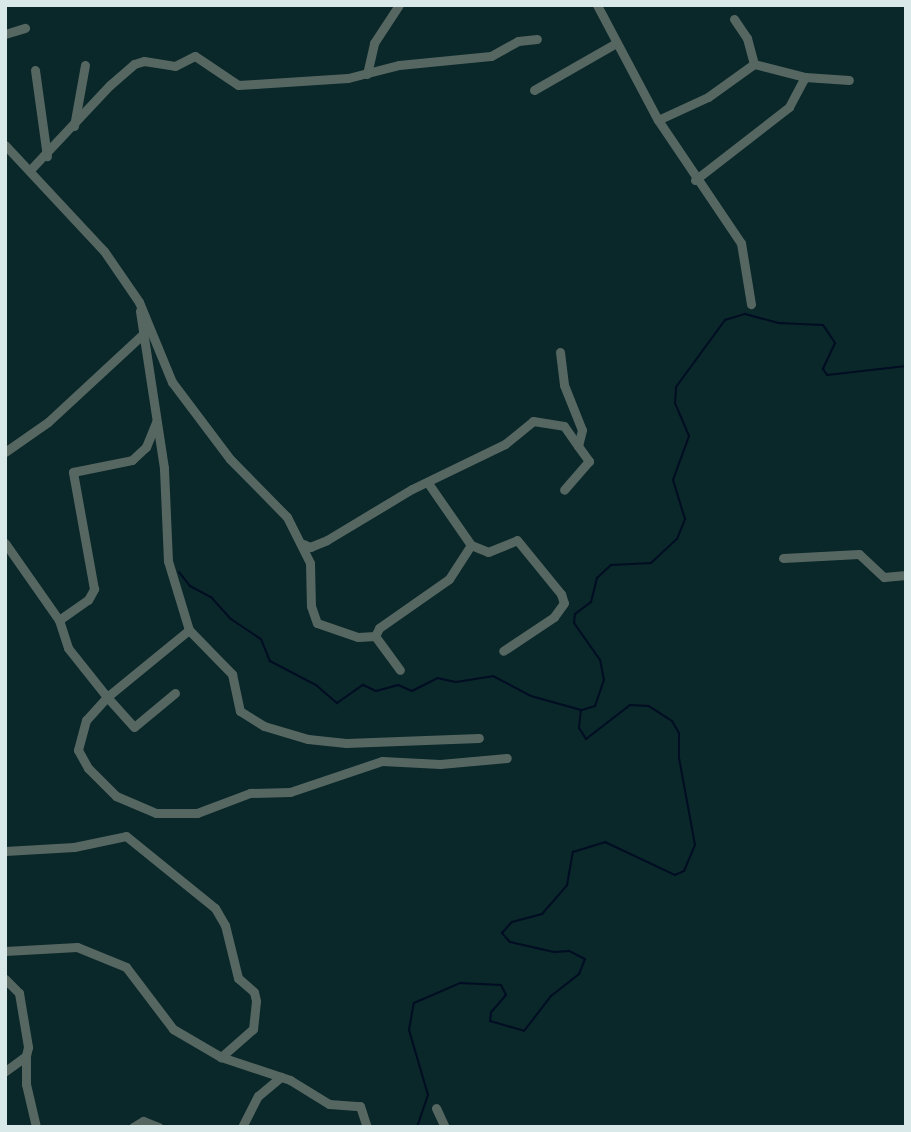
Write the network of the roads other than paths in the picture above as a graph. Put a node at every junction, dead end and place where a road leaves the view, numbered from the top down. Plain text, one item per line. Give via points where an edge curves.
1 (399, 5) edge
2 (597, 5) edge
3 (734, 19) dead end
4 (25, 28) dead end
5 (5, 34) edge
6 (537, 39) dead end
7 (616, 43) junction
8 (754, 64) junction
9 (85, 65) dead end
10 (35, 70) dead end
11 (367, 74) junction
12 (805, 77) junction
13 (849, 80) dead end
14 (534, 90) dead end
15 (658, 120) junction
16 (74, 126) junction
17 (5, 145) edge
18 (47, 156) junction
19 (31, 169) junction
20 (695, 180) junction
21 (139, 302) junction
22 (751, 304) dead end
23 (143, 334) junction
24 (560, 352) dead end
25 (156, 421) junction
26 (578, 446) junction
27 (5, 452) edge
28 (428, 483) junction
29 (564, 490) dead end
30 (5, 543) edge
31 (303, 544) junction
32 (471, 545) junction
33 (783, 558) dead end
34 (906, 575) edge
35 (59, 620) junction
36 (189, 631) junction
37 (375, 636) junction
38 (503, 651) dead end
39 (400, 670) dead end
40 (175, 692) dead end
41 (107, 696) junction
42 (479, 738) dead end
43 (507, 758) dead end
44 (5, 850) edge
45 (5, 951) edge
46 (5, 979) edge
47 (26, 1056) junction
48 (221, 1057) junction
49 (5, 1071) edge
50 (281, 1077) junction
51 (436, 1108) dead end
52 (36, 1127) edge
53 (132, 1127) edge
54 (159, 1127) edge
55 (242, 1127) edge
56 (367, 1127) edge
57 (445, 1127) edge

1 - 11 street via 374,43
2 - 7 street
3 - 8 street via 747,38
4 - 5 street
6 - 11 street via 518,41 491,56 399,65
7 - 14 street
7 - 15 street
8 - 12 street
8 - 15 street via 708,97
9 - 16 street
10 - 18 street
11 - 16 street via 239,85 195,56 175,66 144,61 127,69
12 - 13 street
12 - 20 street via 789,107
15 - 20 street
16 - 18 street
17 - 19 street
18 - 19 street
19 - 21 street via 81,222
20 - 22 street via 741,243
21 - 23 street
21 - 31 street via 172,382 207,432 266,492
23 - 25 street
23 - 27 street via 48,422
24 - 26 street via 564,385 582,430
25 - 35 street via 146,447 132,460 73,472 94,589 88,600
25 - 36 street via 169,515 168,561
26 - 28 street via 564,426 533,421 505,444
26 - 29 street via 589,461
28 - 31 street via 327,540 310,547
28 - 32 street
30 - 35 street
31 - 37 street via 317,623 358,637
32 - 37 street via 449,579 379,628
32 - 38 street via 488,552 517,540 563,598 554,617
33 - 34 street via 859,554 884,577
35 - 41 street via 68,648
36 - 41 street
36 - 42 street via 232,674 240,711 264,726 308,739 346,743
37 - 39 street
40 - 41 street via 134,727
41 - 43 street via 86,720 79,756 116,796 156,813 197,813 250,793 283,793 382,761 440,764
44 - 48 street via 74,847 126,836 215,908 225,925 238,978 256,996 253,1029
45 - 48 street via 77,947 127,967 171,1027
46 - 47 street via 19,993 28,1041
47 - 49 street
47 - 52 street via 26,1084
48 - 50 street
50 - 55 street via 258,1096
50 - 56 street via 329,1104 360,1106
51 - 57 street
53 - 54 street via 144,1121

